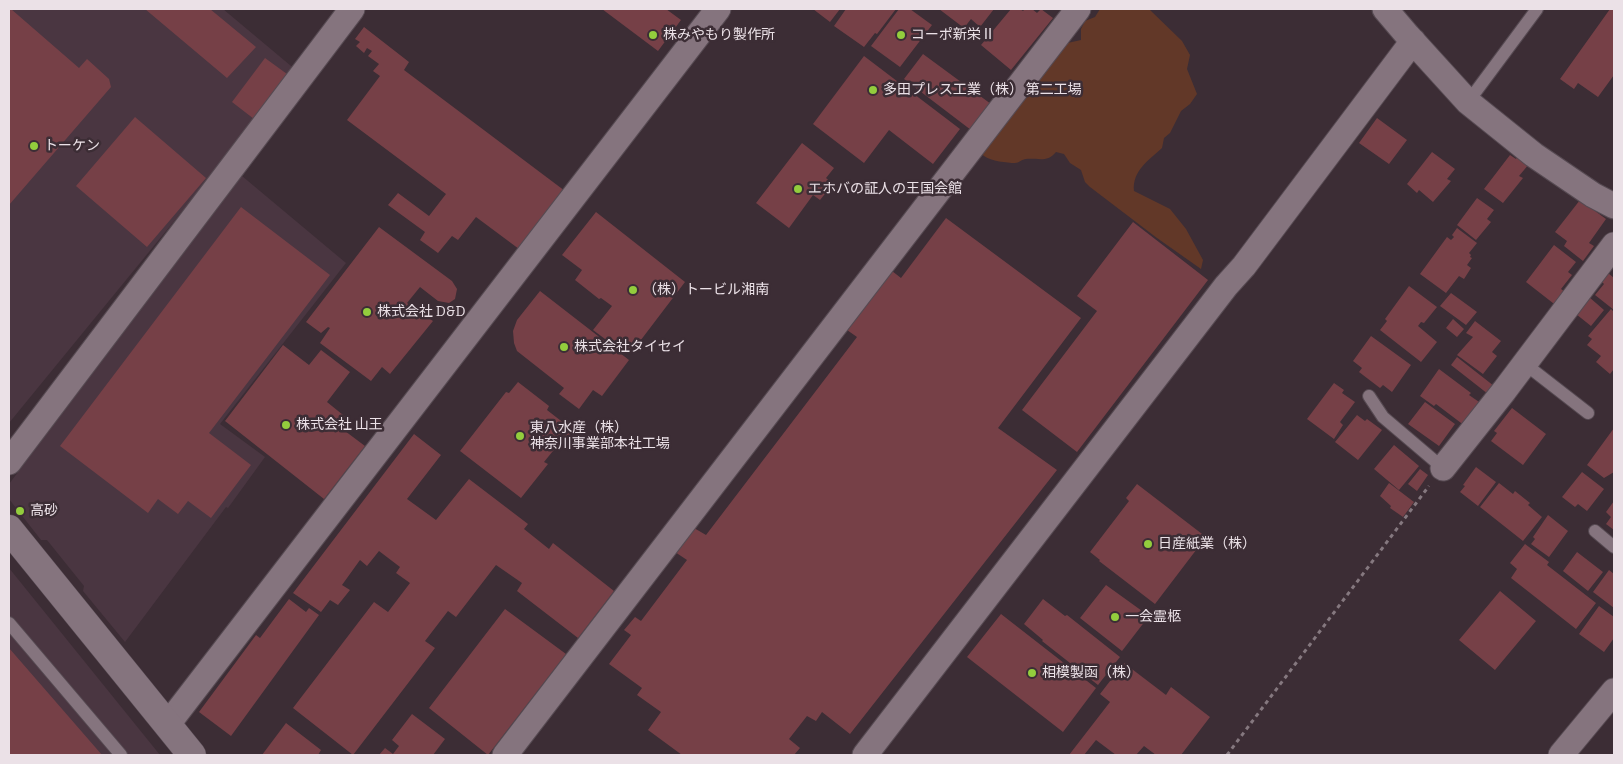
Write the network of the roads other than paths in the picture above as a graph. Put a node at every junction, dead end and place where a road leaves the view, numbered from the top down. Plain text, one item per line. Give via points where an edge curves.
1 (352, 9) edge
2 (718, 9) edge
3 (1078, 9) edge
4 (1385, 9) edge
5 (1537, 9) edge
6 (1413, 42) junction
7 (1468, 102) junction
8 (1614, 206) edge
9 (1614, 245) edge
10 (1525, 364) junction
11 (1369, 396) dead end
12 (1588, 413) dead end
13 (9, 462) edge
14 (1443, 468) joint
15 (9, 529) edge
16 (1595, 531) dead end
17 (1614, 547) edge
18 (9, 623) edge
19 (1614, 691) edge
20 (168, 724) junction
21 (121, 755) edge
22 (192, 755) edge
23 (505, 755) edge
24 (865, 755) edge
25 (1561, 755) edge

1 - 13 street
2 - 20 street
3 - 23 street
4 - 6 street
5 - 7 lane
6 - 7 street
6 - 24 street
7 - 8 street via 1534,155
9 - 10 street
10 - 12 lane
10 - 14 street
11 - 14 lane via 1383,418
15 - 20 street
16 - 17 lane
18 - 21 lane
19 - 25 street
20 - 22 street

